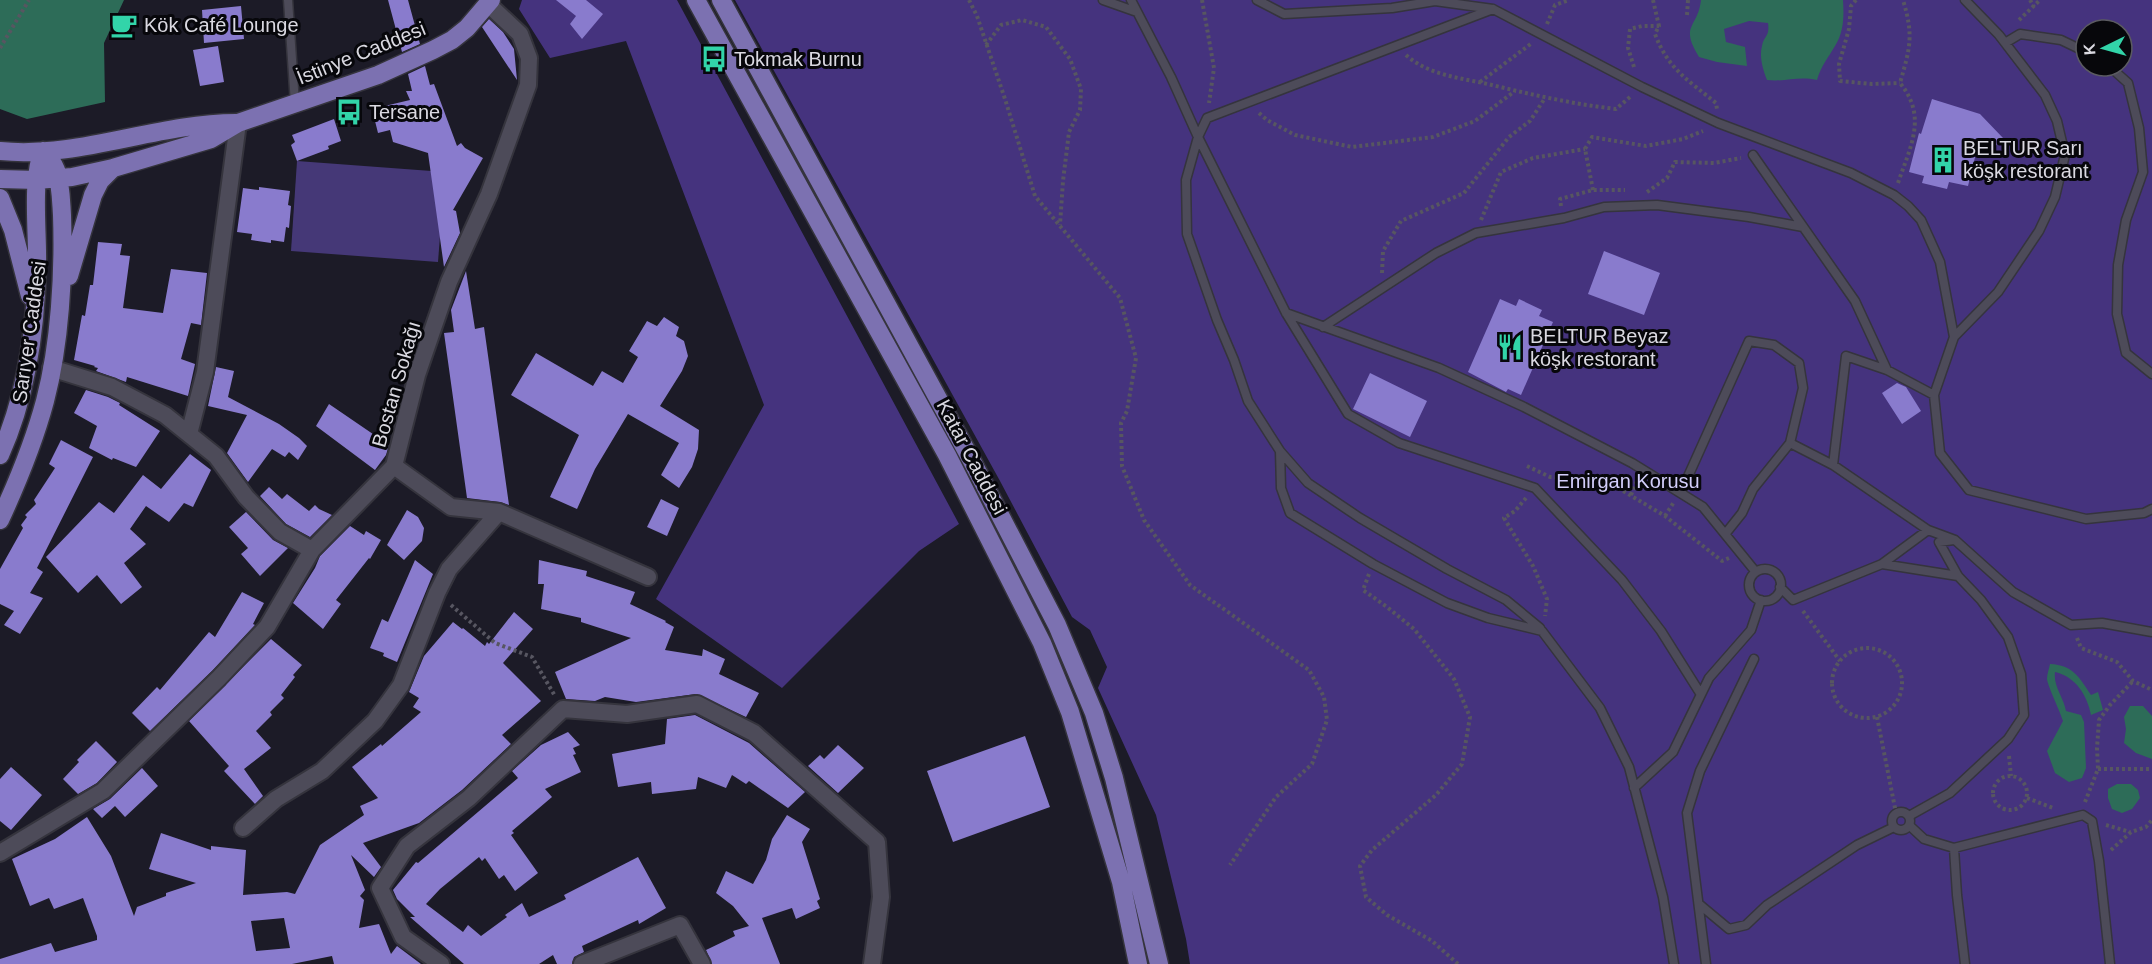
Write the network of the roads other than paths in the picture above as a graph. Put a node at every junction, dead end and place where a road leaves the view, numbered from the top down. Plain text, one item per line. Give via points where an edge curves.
1 (288, 0) edge
2 (696, 0) edge
3 (722, 0) edge
4 (1103, 0) edge
5 (1131, 0) edge
6 (1257, 0) edge
7 (1489, 0) edge
8 (1965, 0) edge
9 (489, 1) edge
10 (1493, 9) junction
11 (1137, 12) junction
12 (2005, 43) junction
13 (2074, 46) edge
14 (2122, 78) edge
15 (295, 104) junction
16 (238, 123) junction
17 (1198, 137) junction
18 (0, 151) edge
19 (44, 151) junction
20 (1753, 155) road end
21 (2152, 167) edge
22 (113, 168) junction
23 (2143, 172) junction
24 (0, 179) edge
25 (58, 179) junction
26 (37, 180) junction
27 (0, 198) edge
28 (1803, 227) junction
29 (60, 304) junction
30 (34, 312) junction
31 (1286, 313) junction
32 (1323, 327) junction
33 (1954, 337) junction
34 (51, 368) junction
35 (1887, 370) junction
36 (2152, 374) edge
37 (1934, 395) junction
38 (189, 434) junction
39 (1790, 443) junction
40 (1, 449) edge
41 (1280, 451) junction
42 (1833, 465) junction
43 (394, 466) junction
44 (1681, 492) junction
45 (2152, 509) edge
46 (499, 512) junction
47 (0, 520) edge
48 (1928, 530) junction
49 (1726, 533) junction
50 (1954, 540) junction
51 (312, 550) junction
52 (1882, 564) junction
53 (1755, 571) junction
54 (1958, 576) junction
55 (648, 577) dead end
56 (1780, 588) junction
57 (1761, 600) junction
58 (1542, 631) junction
59 (2152, 632) edge
60 (1754, 659) dead end
61 (1700, 693) junction
62 (1634, 788) junction
63 (1910, 821) junction
64 (1894, 827) junction
65 (243, 828) dead end
66 (1954, 848) junction
67 (0, 854) edge
68 (1699, 904) junction
69 (441, 964) edge
70 (582, 964) edge
71 (702, 964) edge
72 (872, 964) edge
73 (1138, 964) edge
74 (1159, 964) edge
75 (1674, 964) edge
76 (1706, 964) edge
77 (1965, 964) edge
78 (2110, 964) edge

1 - 15 lane
2 - 73 main road, Katar Caddesi via 946,455 1042,643 1070,712 1089,775 1121,882
3 - 74 main road, Katar Caddesi via 1057,625 1094,713 1114,778
4 - 11 lane
5 - 11 lane
6 - 10 lane via 1284,14 1392,8 1435,1
7 - 10 lane
8 - 12 lane
9 - 15 main road, İstinye Caddesi via 452,40 378,75
9 - 43 street, Bostan Sokağı via 520,34 529,58 528,85 489,194 449,282 417,375
10 - 17 lane via 1207,118
10 - 33 lane via 1718,123 1851,173 1893,195 1921,220 1940,262
11 - 17 lane
12 - 13 lane via 2020,34 2061,40
12 - 33 lane via 2045,95 2057,121 2065,155 2055,197 2039,231 1998,292
14 - 23 lane via 2128,83 2139,128
15 - 16 main road, İstinye Caddesi
16 - 19 main road, İstinye Caddesi via 189,125
16 - 22 main road, İstinye Caddesi via 211,139
16 - 38 street via 205,372
17 - 31 lane
17 - 41 lane via 1186,180 1187,234 1248,401
18 - 19 main road, İstinye Caddesi
19 - 25 main road via 54,164
19 - 26 main road, Sarıyer Caddesi
20 - 28 lane
21 - 23 lane
22 - 25 main road, İstinye Caddesi
22 - 29 main road via 93,195
23 - 36 lane via 2126,220 2118,265 2117,314 2126,352
24 - 26 main road, İstinye Caddesi
25 - 26 main road, İstinye Caddesi
25 - 29 main road, Sarıyer Caddesi via 63,238
26 - 30 main road, Sarıyer Caddesi
27 - 30 main road via 13,230
28 - 32 lane via 1647,206 1604,207 1476,233 1436,253
28 - 35 lane via 1855,301
29 - 34 main road, Sarıyer Caddesi
30 - 40 main road, Sarıyer Caddesi via 18,402
31 - 32 lane
31 - 61 lane via 1348,414 1399,443 1534,488 1622,579
32 - 44 lane via 1439,368 1524,407
33 - 37 lane
34 - 38 street via 112,387 165,415
34 - 47 main road, Sarıyer Caddesi via 28,456
35 - 37 lane
35 - 42 lane via 1846,356
37 - 45 lane via 1940,453 1969,490 2086,519
38 - 51 street via 216,456 246,497 280,532
39 - 42 lane
39 - 44 lane via 1803,388 1799,363 1774,345 1749,341
39 - 49 lane via 1753,489 1742,513
41 - 58 lane via 1308,483 1360,519 1506,600
41 - 58 lane via 1281,488 1290,513 1373,564 1448,603
42 - 48 lane
43 - 46 street via 451,507
43 - 51 street, Bostan Sokağı
44 - 49 lane via 1703,507
46 - 55 street
46 - 65 street via 450,569 400,685 375,721 322,771 276,799
48 - 50 lane
48 - 52 lane
49 - 53 lane
50 - 54 lane via 1939,542
50 - 59 lane via 2013,592 2071,625 2102,623
51 - 67 street, Bostan Sokağı via 267,627 219,678 103,791
52 - 54 lane
52 - 56 lane via 1793,600
53 - 56 lane via 1771,570 1779,578
53 - 57 lane via 1749,586 1753,596
54 - 63 lane via 1982,600 2008,637 2021,674 2024,715 2008,740 1950,793
56 - 57 lane via 1772,599
57 - 61 lane via 1751,630
58 - 62 lane via 1599,708 1629,767
60 - 68 lane via 1700,771 1688,813
61 - 62 lane via 1673,752
62 - 75 lane via 1663,897
63 - 64 lane via 1902,831
63 - 64 lane via 1900,812 1893,818
63 - 66 lane via 1924,839
64 - 68 lane via 1857,844 1767,905 1746,925 1729,929
66 - 77 lane
66 - 78 lane via 2083,815 2092,821
68 - 76 lane
69 - 72 street via 403,938 380,888 407,846 470,798 562,710 627,714 697,704 754,733 877,842 881,897
70 - 71 street via 680,925

